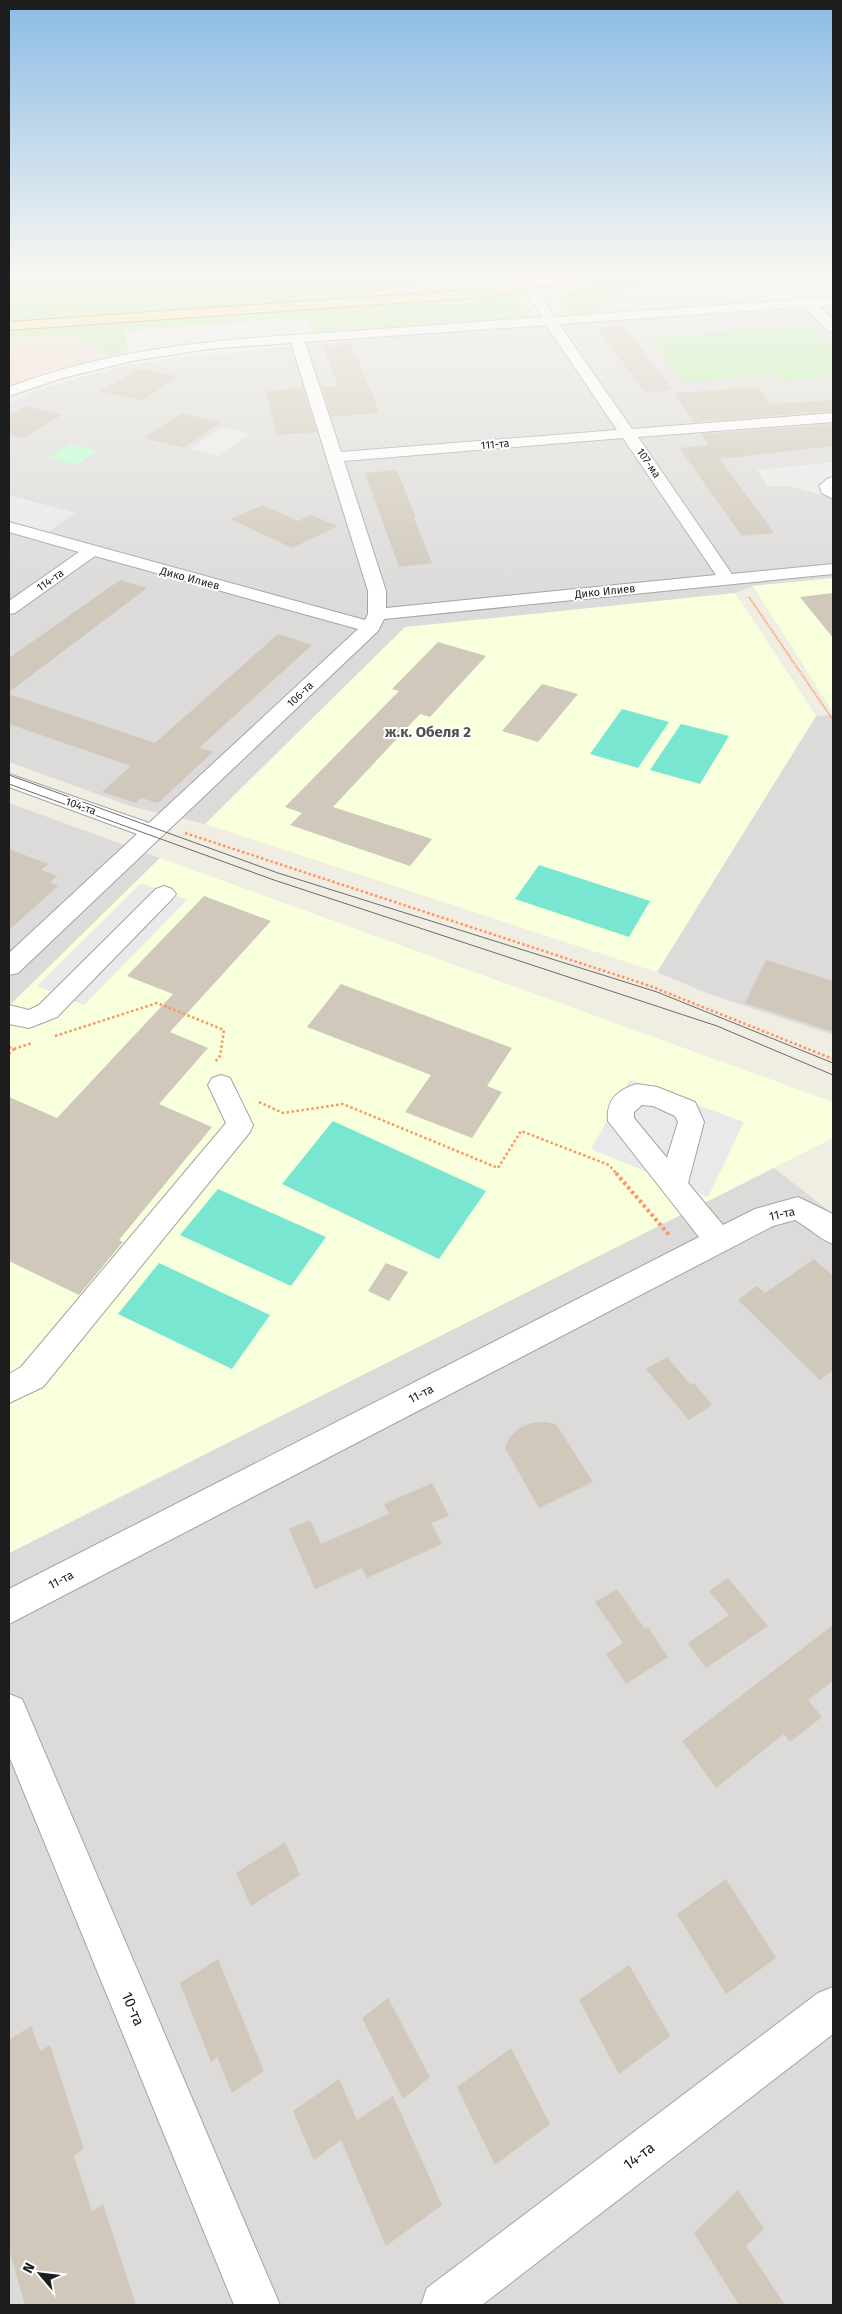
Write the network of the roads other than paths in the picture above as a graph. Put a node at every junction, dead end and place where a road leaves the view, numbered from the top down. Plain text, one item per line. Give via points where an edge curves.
1 (39, 381) edge
2 (311, 381) edge
3 (593, 381) edge
4 (9, 392) edge
5 (833, 417) edge
6 (629, 433) junction
7 (336, 457) junction
8 (833, 482) edge
9 (833, 494) edge
10 (9, 527) edge
11 (91, 551) junction
12 (833, 569) edge
13 (732, 578) junction
14 (9, 609) edge
15 (374, 620) junction
16 (9, 780) edge
17 (153, 832) junction
18 (164, 894) dead end
19 (9, 967) edge
20 (9, 1014) edge
21 (221, 1085) road end
22 (674, 1185) dead end
23 (833, 1232) edge
24 (720, 1241) junction
25 (9, 1389) edge
26 (9, 1607) edge
27 (9, 1712) edge
28 (833, 2008) edge
29 (257, 2305) edge
30 (444, 2305) edge

1 - 4 street
2 - 7 street
3 - 6 street, 107-ма
5 - 6 street, 111-та
6 - 7 street, 111-та
6 - 13 street, 107-ма
7 - 15 street via 377,591
8 - 9 street via 827,486
10 - 11 street, Дико Илиев
11 - 14 street, 114-та
11 - 15 street, Дико Илиев
12 - 13 street, Дико Илиев
13 - 15 street, Дико Илиев
15 - 17 street, 106-та
16 - 17 street, 104-та
17 - 19 street, 106-та
18 - 20 street via 48,1011 32,1020
21 - 25 street via 240,1125 32,1377
22 - 24 street
23 - 24 street, 11-та via 823,1222 798,1208 765,1217
24 - 26 street, 11-та
27 - 29 street, 10-та
28 - 30 street, 14-та

